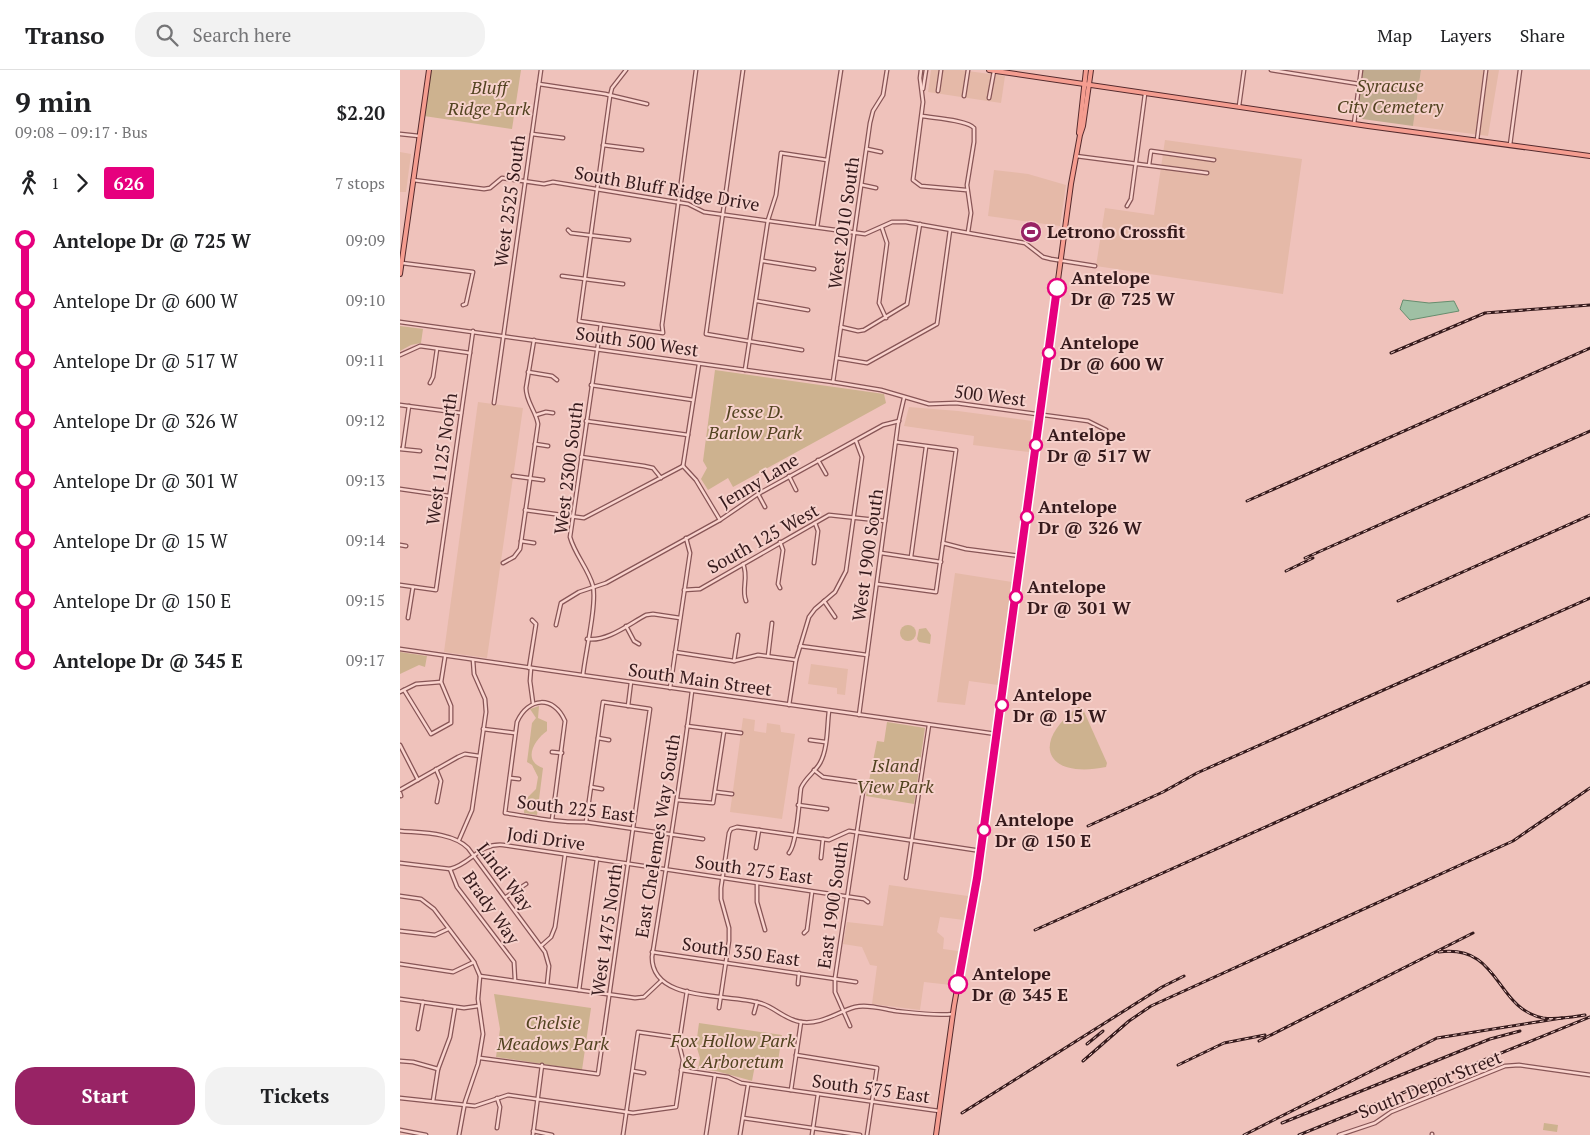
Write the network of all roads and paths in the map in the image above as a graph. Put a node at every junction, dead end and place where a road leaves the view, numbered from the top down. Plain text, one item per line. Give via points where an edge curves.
1 (428, 70) edge
2 (542, 70) edge
3 (626, 70) edge
4 (696, 70) edge
5 (743, 70) edge
6 (841, 70) edge
7 (887, 70) edge
8 (921, 70) edge
9 (926, 70) edge
10 (941, 70) edge
11 (968, 70) edge
12 (989, 70) edge
13 (1086, 70) edge
14 (1091, 70) edge
15 (1244, 70) edge
16 (1271, 70) edge
17 (1361, 70) edge
18 (1486, 70) edge
19 (1520, 70) edge
20 (994, 71) edge
21 (539, 84) junction
22 (1359, 84) junction
23 (1087, 85) junction
24 (922, 90) junction
25 (938, 91) dead end
26 (1145, 94) junction
27 (610, 96) junction
28 (964, 96) dead end
29 (989, 98) dead end
30 (647, 104) dead end
31 (1238, 108) junction
32 (921, 116) junction
33 (1354, 124) junction
34 (400, 134) edge
35 (532, 134) junction
36 (419, 136) junction
37 (563, 138) dead end
38 (1477, 141) junction
39 (603, 144) junction
40 (1510, 145) junction
41 (642, 150) dead end
42 (867, 150) junction
43 (881, 152) dead end
44 (1076, 156) junction
45 (1590, 156) edge
46 (827, 160) junction
47 (1214, 160) dead end
48 (1136, 164) junction
49 (1149, 165) junction
50 (1207, 173) dead end
51 (413, 180) junction
52 (525, 182) junction
53 (862, 185) junction
54 (597, 188) junction
55 (876, 188) dead end
56 (966, 190) junction
57 (678, 203) junction
58 (1127, 206) dead end
59 (723, 215) junction
60 (768, 220) junction
61 (920, 224) junction
62 (817, 228) junction
63 (882, 228) junction
64 (568, 230) dead end
65 (950, 230) junction
66 (855, 232) junction
67 (968, 232) junction
68 (591, 234) junction
69 (629, 240) dead end
70 (762, 261) junction
71 (1061, 261) junction
72 (402, 263) junction
73 (1095, 266) dead end
74 (814, 269) dead end
75 (400, 274) edge
76 (562, 276) dead end
77 (585, 280) junction
78 (623, 284) dead end
79 (757, 301) junction
80 (463, 305) dead end
81 (808, 310) dead end
82 (886, 318) junction
83 (400, 322) edge
84 (602, 324) junction
85 (842, 327) junction
86 (473, 331) junction
87 (504, 335) junction
88 (534, 340) junction
89 (750, 341) junction
90 (437, 348) junction
91 (597, 349) junction
92 (802, 350) dead end
93 (470, 353) junction
94 (400, 355) edge
95 (836, 358) junction
96 (699, 364) junction
97 (745, 370) junction
98 (528, 372) junction
99 (557, 380) dead end
100 (833, 382) junction
101 (430, 383) dead end
102 (591, 385) junction
103 (871, 388) joint
104 (904, 398) junction
105 (694, 400) junction
106 (494, 403) dead end
107 (400, 404) edge
108 (410, 406) junction
109 (461, 413) junction
110 (553, 413) dead end
111 (536, 415) junction
112 (1040, 415) junction
113 (586, 421) junction
114 (899, 421) junction
115 (1106, 430) dead end
116 (688, 435) junction
117 (856, 440) junction
118 (896, 442) junction
119 (535, 444) junction
120 (548, 446) dead end
121 (926, 447) junction
122 (402, 449) edge
123 (420, 451) dead end
124 (581, 457) junction
125 (818, 460) junction
126 (682, 466) junction
127 (826, 474) dead end
128 (514, 476) dead end
129 (789, 476) junction
130 (530, 478) junction
131 (661, 478) junction
132 (542, 480) dead end
133 (400, 488) edge
134 (796, 490) dead end
135 (758, 494) junction
136 (449, 496) junction
137 (765, 507) dead end
138 (525, 510) junction
139 (573, 516) junction
140 (854, 516) junction
141 (720, 520) junction
142 (885, 521) junction
143 (815, 523) junction
144 (686, 538) junction
145 (521, 541) junction
146 (780, 542) junction
147 (534, 543) dead end
148 (943, 543) junction
149 (400, 544) edge
150 (406, 546) dead end
151 (881, 553) junction
152 (1022, 556) junction
153 (911, 557) junction
154 (940, 562) junction
155 (503, 563) dead end
156 (814, 563) dead end
157 (743, 564) junction
158 (877, 584) junction
159 (400, 585) edge
160 (413, 587) junction
161 (593, 587) junction
162 (780, 588) dead end
163 (684, 590) junction
164 (746, 601) dead end
165 (824, 601) junction
166 (836, 616) dead end
167 (408, 618) dead end
168 (680, 618) junction
169 (532, 620) dead end
170 (772, 623) dead end
171 (556, 625) dead end
172 (626, 626) junction
173 (738, 635) dead end
174 (587, 639) junction
175 (639, 644) dead end
176 (800, 646) junction
177 (400, 649) edge
178 (675, 652) junction
179 (867, 655) junction
180 (446, 656) junction
181 (768, 656) junction
182 (473, 660) junction
183 (796, 660) junction
184 (734, 661) junction
185 (530, 668) junction
186 (582, 676) junction
187 (441, 682) junction
188 (632, 682) junction
189 (670, 688) junction
190 (404, 690) junction
191 (692, 691) junction
192 (400, 692) edge
193 (533, 703) junction
194 (789, 705) junction
195 (628, 706) junction
196 (829, 711) junction
197 (859, 715) junction
198 (928, 725) junction
199 (687, 726) junction
200 (483, 729) junction
201 (724, 731) junction
202 (515, 733) junction
203 (741, 733) dead end
204 (998, 735) junction
205 (598, 738) junction
206 (609, 740) dead end
207 (810, 740) dead end
208 (825, 742) junction
209 (400, 745) edge
210 (552, 752) dead end
211 (562, 753) junction
212 (479, 756) junction
213 (436, 769) junction
214 (814, 770) junction
215 (510, 778) junction
216 (519, 779) dead end
217 (418, 780) junction
218 (591, 787) junction
219 (602, 789) dead end
220 (716, 792) junction
221 (400, 793) edge
222 (732, 794) dead end
223 (677, 800) junction
224 (436, 802) dead end
225 (798, 804) junction
226 (827, 809) dead end
227 (552, 820) junction
228 (586, 822) junction
229 (634, 829) junction
230 (400, 830) edge
231 (759, 830) junction
232 (856, 832) junction
233 (672, 835) junction
234 (794, 835) junction
235 (823, 839) junction
236 (459, 840) junction
237 (703, 840) dead end
238 (911, 840) junction
239 (756, 848) dead end
240 (981, 851) junction
241 (788, 853) dead end
242 (565, 854) junction
243 (474, 855) junction
244 (821, 858) dead end
245 (597, 859) junction
246 (400, 863) edge
247 (629, 863) junction
248 (644, 866) joint
249 (450, 869) junction
250 (666, 870) junction
251 (722, 878) junction
252 (906, 878) dead end
253 (526, 884) dead end
254 (758, 884) junction
255 (812, 892) junction
256 (400, 896) edge
257 (846, 896) junction
258 (506, 897) junction
259 (868, 902) dead end
260 (448, 930) junction
261 (765, 930) dead end
262 (400, 931) edge
263 (804, 933) dead end
264 (542, 945) junction
265 (652, 952) junction
266 (474, 962) junction
267 (726, 963) junction
268 (400, 964) edge
269 (799, 973) junction
270 (480, 976) junction
271 (835, 978) junction
272 (515, 980) junction
273 (661, 981) junction
274 (856, 982) dead end
275 (798, 984) dead end
276 (547, 985) junction
277 (578, 990) junction
278 (687, 991) junction
279 (610, 994) junction
280 (721, 996) junction
281 (400, 999) edge
282 (423, 1002) junction
283 (757, 1002) junction
284 (455, 1006) junction
285 (478, 1006) junction
286 (719, 1008) dead end
287 (843, 1011) junction
288 (754, 1013) dead end
289 (953, 1014) junction
290 (801, 1022) junction
291 (850, 1026) dead end
292 (418, 1029) dead end
293 (680, 1038) junction
294 (796, 1055) junction
295 (480, 1058) junction
296 (400, 1061) edge
297 (542, 1065) junction
298 (438, 1069) junction
299 (681, 1070) junction
300 (632, 1071) junction
301 (644, 1073) dead end
302 (715, 1075) junction
303 (1590, 1075) edge
304 (748, 1084) junction
305 (791, 1090) junction
306 (818, 1094) junction
307 (400, 1098) edge
308 (497, 1098) junction
309 (538, 1099) junction
310 (433, 1101) junction
311 (872, 1102) junction
312 (464, 1105) junction
313 (939, 1111) junction
314 (627, 1112) junction
315 (743, 1118) junction
316 (497, 1128) dead end
317 (813, 1128) junction
318 (400, 1130) edge
319 (533, 1131) junction
320 (426, 1135) edge
321 (459, 1135) edge
322 (532, 1135) edge
323 (552, 1135) edge
324 (623, 1135) edge
325 (706, 1135) edge
326 (740, 1135) edge
327 (812, 1135) edge
328 (860, 1135) edge
329 (867, 1135) edge
330 (936, 1135) edge
331 (1340, 1135) edge

1 - 36 main road
2 - 21 street, West 2525 South
3 - 27 street
4 - 57 street
5 - 59 street
6 - 46 street
7 - 42 street, West 2010 South via 883,94 872,116
8 - 24 street
9 - 24 street
10 - 25 street
11 - 28 street
12 - 20 main road
13 - 23 main road
14 - 23 main road
15 - 31 street
16 - 22 street
17 - 22 street
18 - 38 street
19 - 40 street
20 - 23 main road
20 - 29 street
21 - 27 street
21 - 35 street, West 2525 South
22 - 33 street
23 - 26 main road
23 - 44 main road via 1078,125 1080,135
24 - 32 street
26 - 31 main road
26 - 48 street
27 - 30 street
27 - 39 street
31 - 33 main road
32 - 56 street via 914,181 921,186
32 - 56 street via 974,126 976,133
33 - 38 main road
34 - 36 street
35 - 37 street
35 - 52 street, West 2525 South
36 - 51 main road
38 - 40 main road
39 - 41 street
39 - 54 street
40 - 45 main road
42 - 43 street
42 - 53 street, West 2010 South
44 - 48 street
44 - 71 main road
46 - 60 street via 781,153 776,195
46 - 62 street
47 - 49 street via 1151,151
48 - 49 street
48 - 58 street
49 - 50 street
51 - 52 street, South Bluff Ridge Drive via 484,189 502,178
51 - 72 main road
52 - 54 street, South Bluff Ridge Drive
52 - 87 street, West 2525 South
53 - 55 street
53 - 66 street, West 2010 South
54 - 57 street, South Bluff Ridge Drive
54 - 68 street
56 - 67 street via 971,208
57 - 59 street, South Bluff Ridge Drive
57 - 84 street via 663,333
59 - 60 street, South Bluff Ridge Drive
59 - 89 street via 706,334
60 - 62 street, South Bluff Ridge Drive
60 - 70 street
61 - 63 street, South Bluff Ridge Drive via 896,222
61 - 65 street, South Bluff Ridge Drive
61 - 82 street via 907,304
62 - 66 street, South Bluff Ridge Drive
63 - 66 street, South Bluff Ridge Drive via 871,233
63 - 82 street via 886,243 879,303
64 - 68 street
65 - 67 street, South Bluff Ridge Drive
65 - 95 street via 937,324 871,361 862,363
66 - 85 street, West 2010 South
67 - 71 street, South Bluff Ridge Drive via 1025,243 1043,256
68 - 69 street
68 - 77 street
70 - 74 street
70 - 79 street
71 - 73 street, South Bluff Ridge Drive
71 - 112 main road
72 - 75 main road
72 - 80 street via 473,272 469,298
76 - 77 street
77 - 78 street
77 - 84 street via 579,321
79 - 81 street
79 - 89 street
82 - 85 street via 862,331
83 - 86 street, South 500 West
84 - 91 street, West 2300 South
85 - 95 street, West 2010 South
86 - 87 street, South 500 West
86 - 93 street, West 1125 North
87 - 88 street, South 500 West
87 - 106 street, West 2525 South
88 - 91 street, South 500 West
88 - 98 street
89 - 92 street
89 - 97 street
90 - 93 street
90 - 94 street via 416,347
90 - 101 street
91 - 96 street, South 500 West
91 - 102 street, West 2300 South
93 - 109 street, West 1125 North
95 - 100 street, West 2010 South
96 - 97 street, South 500 West
96 - 105 street
97 - 100 street, South 500 West
98 - 99 street via 552,376
98 - 111 street via 526,395
100 - 103 street, South 500 West
102 - 105 street
102 - 113 street, West 2300 South
103 - 104 street, 500 West
104 - 112 street, 500 West via 929,404 956,403
104 - 114 street, West 1900 South
105 - 116 street
107 - 108 street
108 - 109 street
108 - 122 street
109 - 136 street, West 1125 North
110 - 111 street
111 - 119 street
112 - 115 street, 500 West via 1088,421
112 - 152 main road
113 - 116 street
113 - 124 street, West 2300 South
114 - 117 street, Jenny Lane via 892,421
114 - 118 street, West 1900 South
116 - 126 street
117 - 125 street, Jenny Lane
117 - 140 street via 862,457
118 - 121 street
118 - 142 street, West 1900 South
119 - 120 street
119 - 130 street
121 - 148 street via 956,450
121 - 153 street
122 - 123 street
124 - 131 street via 653,468
124 - 139 street, West 2300 South
125 - 127 street
125 - 129 street, Jenny Lane
126 - 131 street
126 - 141 street via 696,480
128 - 130 street
129 - 134 street
129 - 135 street, Jenny Lane
130 - 132 street
130 - 138 street
131 - 139 street via 592,516
133 - 136 street
135 - 137 street
135 - 141 street, Jenny Lane
136 - 160 street, West 1125 North via 436,590
138 - 139 street
138 - 145 street
139 - 161 street, West 2300 South via 570,537 573,548
140 - 142 street, South 125 West
140 - 143 street, South 125 West via 835,514
140 - 165 street via 846,571 835,592
141 - 144 street, Jenny Lane
142 - 151 street, West 1900 South
143 - 146 street, South 125 West
143 - 156 street via 818,531
144 - 161 street, Jenny Lane via 606,583
144 - 163 street via 690,553
145 - 147 street
145 - 155 street via 514,557
146 - 157 street, South 125 West
146 - 162 street
148 - 152 street
148 - 154 street
149 - 150 street
151 - 153 street
151 - 158 street, West 1900 South
152 - 204 main road
153 - 154 street
154 - 158 street via 936,592
157 - 163 street, South 125 West via 700,589
157 - 164 street
158 - 179 street, West 1900 South
159 - 160 street
160 - 167 street
161 - 171 street, Jenny Lane via 562,603
161 - 174 street, West 2300 South
163 - 168 street
165 - 166 street
165 - 176 street via 809,617
168 - 172 street via 653,614
168 - 178 street
169 - 185 street via 536,624
170 - 181 street
172 - 174 street via 605,638
172 - 175 street
173 - 184 street
174 - 186 street, West 2300 South
176 - 179 street
176 - 183 street
177 - 180 street, South Main Street
178 - 184 street
178 - 189 street
179 - 197 street, West 1900 South
180 - 182 street, South Main Street
180 - 187 street
181 - 183 street
181 - 184 street
182 - 185 street, South Main Street
182 - 200 street via 476,684 486,706
183 - 194 street
185 - 186 street, South Main Street
185 - 193 street
186 - 188 street, South Main Street
187 - 190 street via 416,684
187 - 190 street via 451,706 451,723 431,734
188 - 189 street, South Main Street
188 - 195 street
189 - 191 street, South Main Street
190 - 192 street
191 - 194 street, South Main Street
191 - 199 street, East Chelemes Way South
193 - 202 street via 521,712
193 - 211 street via 550,704 562,714 565,730
194 - 196 street, South Main Street
195 - 205 street via 603,702
195 - 229 street, West 1475 North via 650,709
196 - 197 street, South Main Street
196 - 208 street
197 - 198 street, South Main Street
198 - 204 street, South Main Street
198 - 238 street
199 - 201 street
199 - 223 street, East Chelemes Way South
200 - 202 street
200 - 212 street
201 - 203 street
201 - 220 street
202 - 215 street
204 - 240 main road
205 - 206 street
205 - 218 street
207 - 208 street
208 - 214 street via 823,756
209 - 217 street
210 - 211 street
211 - 227 street
212 - 213 street via 466,754
212 - 236 street via 472,810
213 - 217 street
213 - 224 street via 440,781
214 - 225 street via 803,782
214 - 232 street, East 1900 South via 823,776 864,785
215 - 216 street
215 - 227 street, South 225 East via 505,812
217 - 221 street
218 - 219 street
218 - 228 street
220 - 222 street
220 - 223 street via 713,803
223 - 233 street, East Chelemes Way South
225 - 226 street
225 - 234 street
227 - 228 street, South 225 East
228 - 229 street, South 225 East
229 - 233 street, South 225 East
229 - 247 street, West 1475 North
230 - 236 street, Lindi Way
231 - 234 street
231 - 239 street
231 - 251 street via 731,829
232 - 235 street
232 - 238 street
232 - 257 street, East 1900 South
233 - 237 street, South 225 East
233 - 250 street, East Chelemes Way South
234 - 235 street
234 - 241 street
235 - 244 street
236 - 243 street, Lindi Way
238 - 240 street
238 - 252 street
240 - 289 main road
242 - 243 street, Jodi Drive via 496,845
242 - 245 street, Jodi Drive
242 - 264 street via 555,927 551,937
243 - 249 street, Jodi Drive
243 - 258 street, Lindi Way
245 - 247 street, Jodi Drive
245 - 277 street
246 - 249 street, Brady Way
247 - 248 street, Jodi Drive
247 - 279 street, West 1475 North
248 - 250 street, South 275 East
249 - 272 street, Brady Way via 457,887 514,962
250 - 251 street, South 275 East
250 - 265 street, East Chelemes Way South
251 - 254 street, South 275 East
251 - 267 street via 721,899 729,935
253 - 258 street
254 - 255 street, South 275 East
254 - 261 street via 757,902
255 - 257 street, South 275 East
255 - 263 street
256 - 260 street via 427,902
257 - 259 street, South 275 East
257 - 271 street, East 1900 South
258 - 264 street, Lindi Way
260 - 262 street via 435,936
260 - 266 street
264 - 276 street, Lindi Way via 548,958
265 - 267 street, South 350 East
265 - 273 street, East Chelemes Way South via 652,967
266 - 268 street via 453,972
266 - 270 street
267 - 269 street, South 350 East
267 - 280 street
269 - 271 street, South 350 East
269 - 275 street
270 - 272 street
270 - 285 street
271 - 274 street, South 350 East
271 - 287 street, East 1900 South via 835,992
272 - 276 street
273 - 278 street
273 - 279 street via 644,997
276 - 277 street
277 - 279 street
278 - 280 street
278 - 293 street
279 - 297 street, West 1475 North via 598,1074
280 - 283 street
280 - 286 street
281 - 282 street
282 - 284 street
282 - 292 street
283 - 288 street
283 - 290 street
284 - 285 street
284 - 298 street via 450,1037
285 - 295 street via 483,1028
287 - 289 street via 868,1007
287 - 290 street via 829,1018
287 - 291 street, East 1900 South
289 - 313 main road
290 - 294 street
293 - 299 street
293 - 300 street via 638,1032
294 - 305 street
294 - 311 street via 877,1068
295 - 297 street
295 - 312 street
296 - 298 street
297 - 309 street
298 - 310 street
299 - 302 street, South 575 East
299 - 314 street via 676,1106 642,1113
300 - 301 street
300 - 314 street
302 - 304 street, South 575 East
302 - 325 street
303 - 331 street, South Depot Street via 1505,1066
304 - 305 street, South 575 East
304 - 315 street
305 - 306 street, South 575 East
306 - 311 street, South 575 East
306 - 317 street
307 - 310 street
308 - 309 street via 508,1095
308 - 312 street via 478,1106
308 - 316 street via 500,1108
309 - 314 street
309 - 319 street
310 - 312 street
311 - 313 street, South 575 East
311 - 329 street
312 - 321 street
313 - 330 main road
314 - 324 street
315 - 317 street
315 - 326 street
317 - 327 street
317 - 328 street
318 - 320 street
319 - 322 street
319 - 323 street

